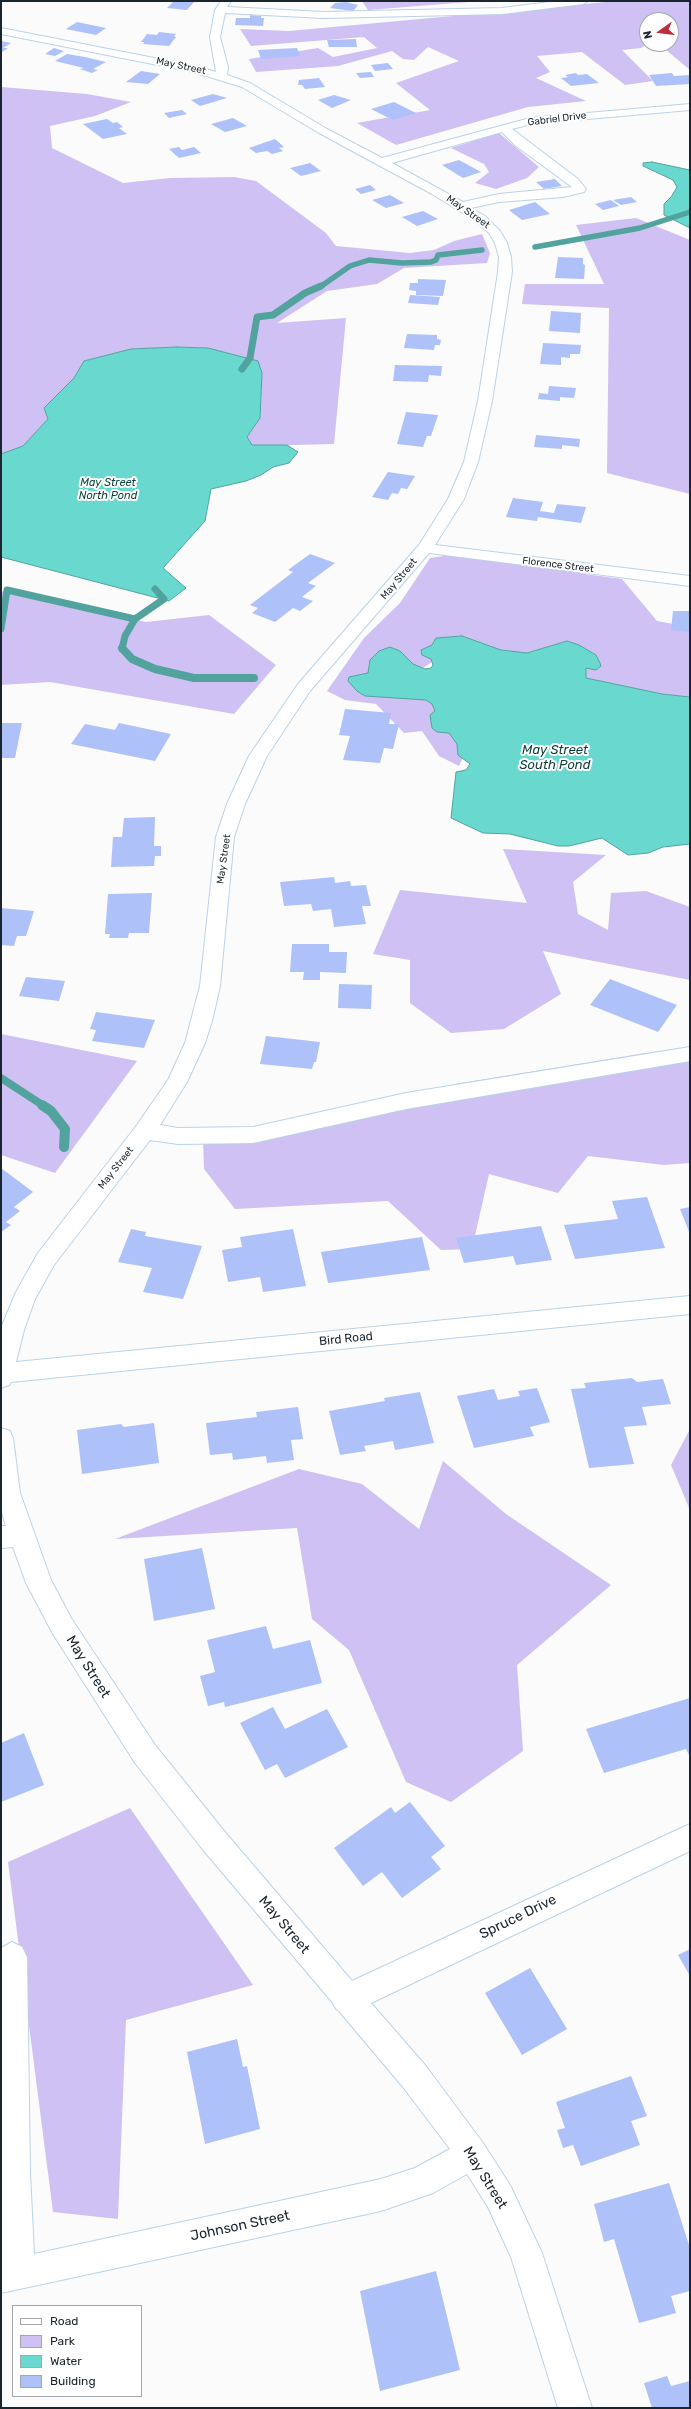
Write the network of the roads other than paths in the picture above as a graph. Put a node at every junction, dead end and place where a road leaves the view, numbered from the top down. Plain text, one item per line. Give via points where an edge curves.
1 (583, 1) edge
2 (223, 6) edge
3 (1, 31) edge
4 (221, 76) junction
5 (690, 107) edge
6 (504, 128) junction
7 (380, 162) junction
8 (462, 206) junction
9 (425, 548) junction
10 (690, 581) edge
11 (690, 1054) edge
12 (145, 1131) junction
13 (690, 1305) edge
14 (1, 1373) edge
15 (1, 1378) edge
16 (1, 1438) edge
17 (11, 1536) edge
18 (690, 1837) edge
19 (12, 1957) dead end
20 (346, 1999) junction
21 (472, 2154) junction
22 (10, 2275) edge
23 (575, 2408) edge

1 - 2 street via 502,11 324,15
2 - 4 street via 215,37 222,67
3 - 4 street, May Street
4 - 7 street, May Street via 246,85
5 - 6 street, Gabriel Drive via 530,121
6 - 7 street, Gabriel Drive
6 - 8 street via 580,189 563,193 499,198
7 - 8 street, May Street
8 - 9 street, May Street via 494,231 502,243 505,272 485,401 471,462 456,499
9 - 10 street, Florence Street
9 - 12 street, May Street via 304,688 258,756 236,804 225,837 216,939 202,1022 177,1082
11 - 12 street via 406,1101 252,1135 178,1136
12 - 14 street, May Street via 46,1259 21,1304
13 - 14 street, Bird Road
14 - 15 street, May Street
16 - 17 street, May Street
17 - 20 street, May Street via 62,1626 145,1754
18 - 20 street, Spruce Drive
19 - 22 street via 14,2165
20 - 21 street, May Street via 414,2076
21 - 22 street, Johnson Street via 422,2182 380,2195
21 - 23 street, May Street via 499,2196 526,2253

